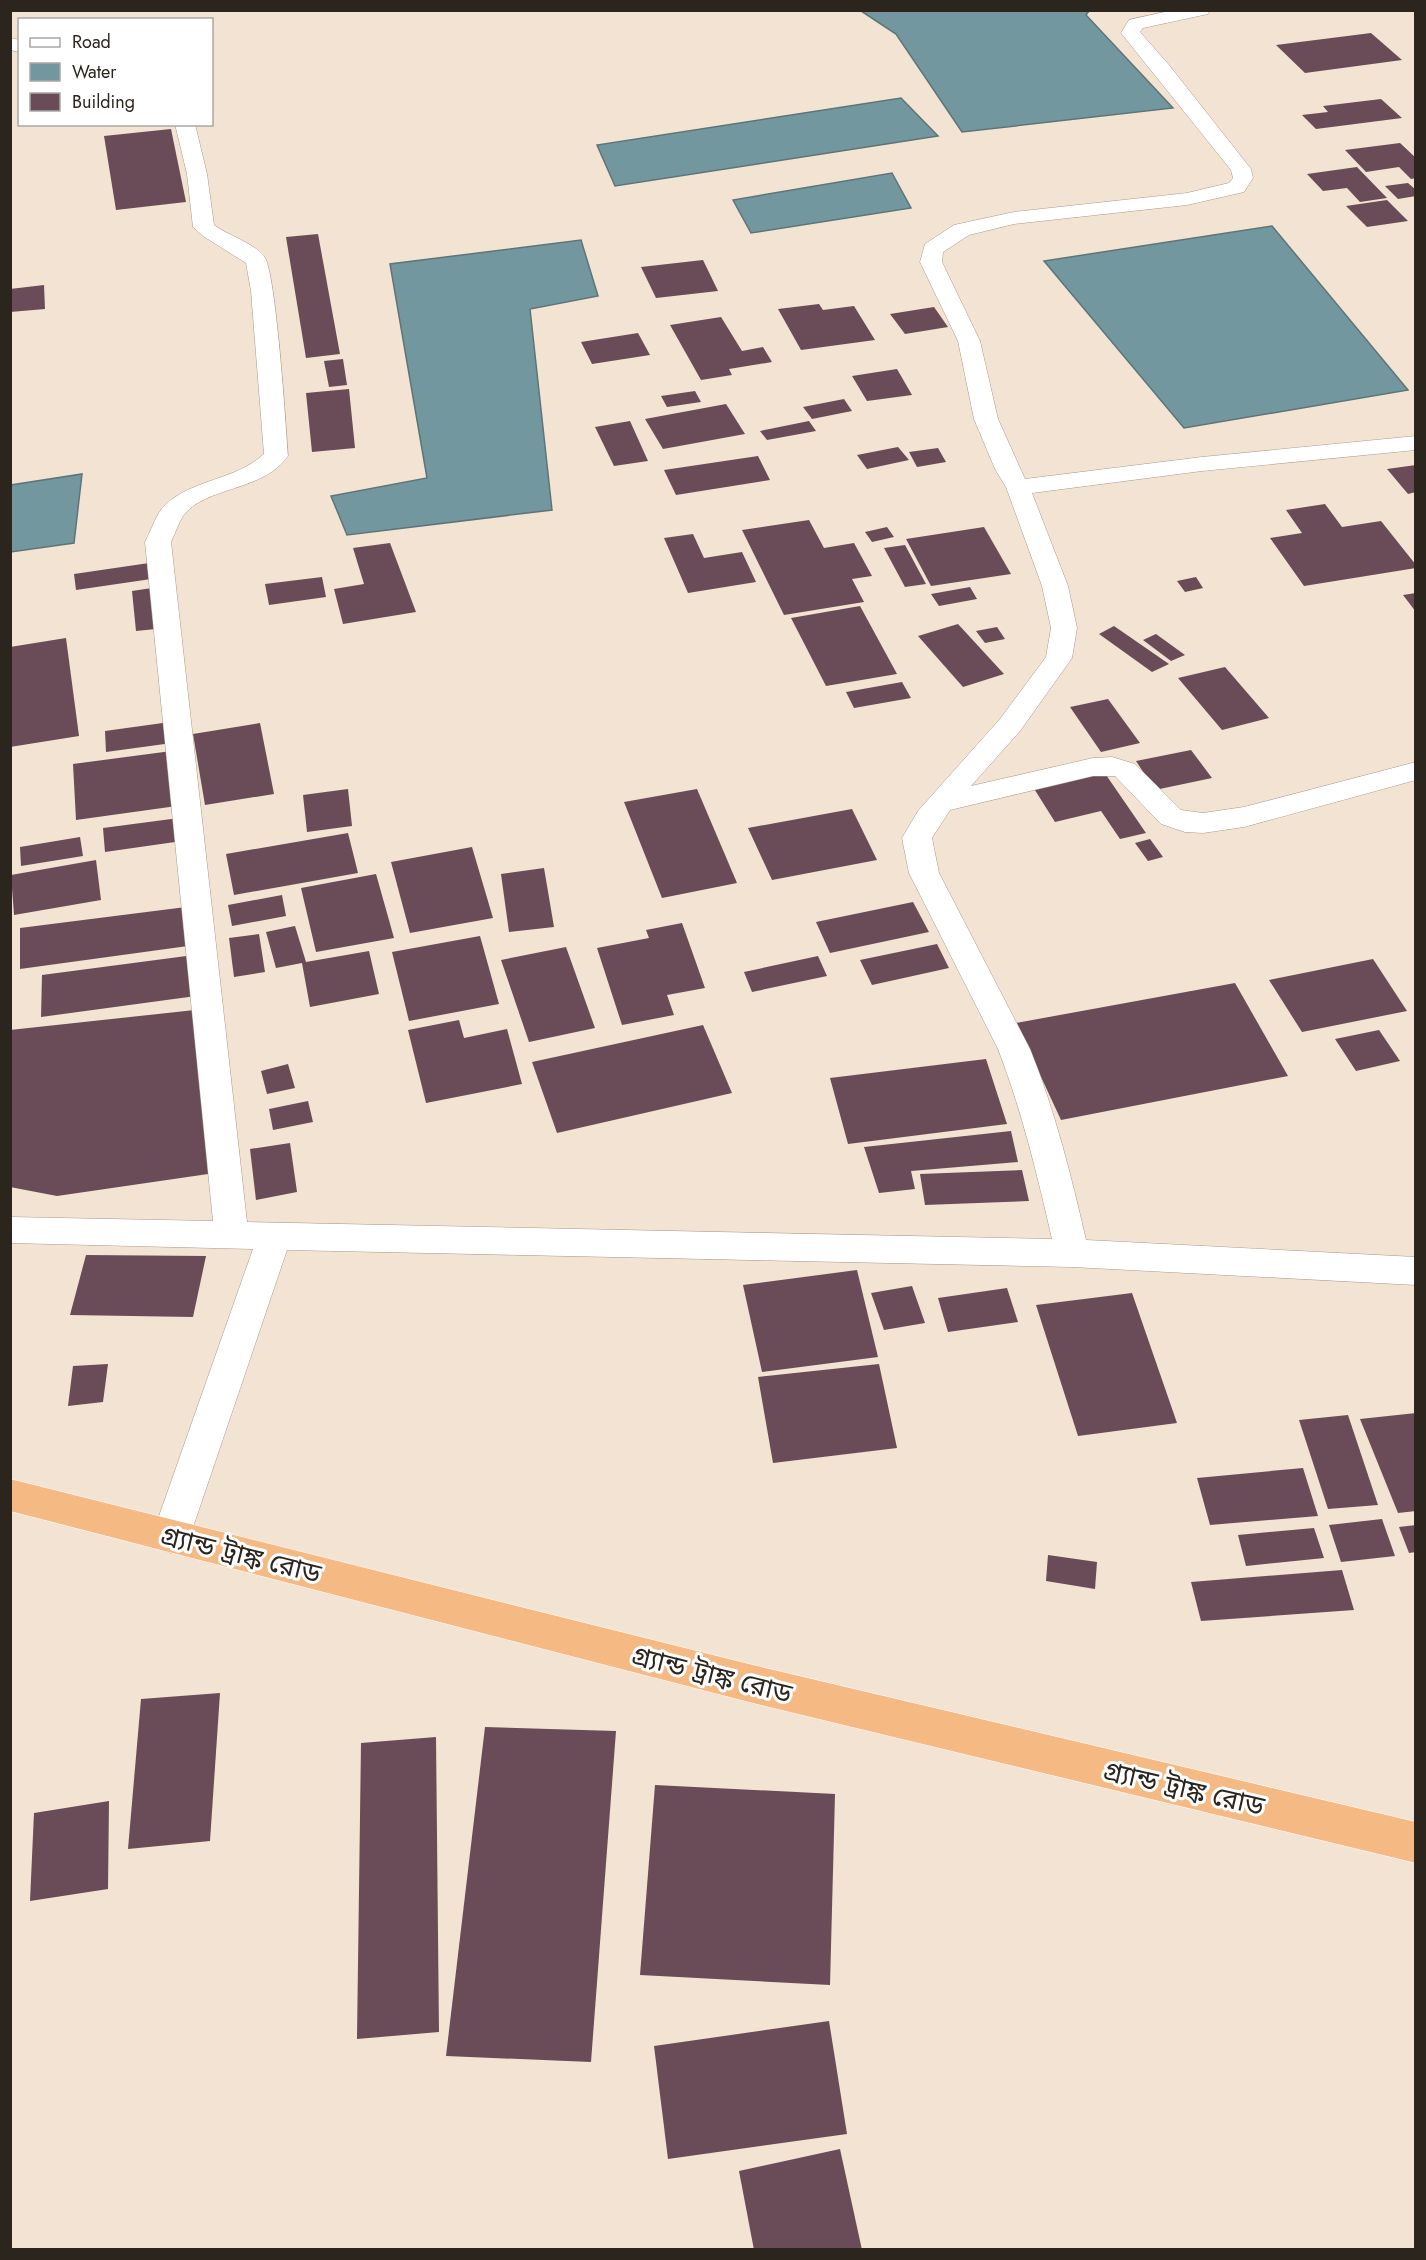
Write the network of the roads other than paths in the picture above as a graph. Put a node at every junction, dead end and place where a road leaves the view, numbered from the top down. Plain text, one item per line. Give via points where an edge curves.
1 (1201, 10) edge
2 (186, 126) edge
3 (1416, 443) edge
4 (1018, 487) junction
5 (1416, 771) edge
6 (940, 803) junction
7 (10, 1230) edge
8 (231, 1234) junction
9 (275, 1234) junction
10 (1072, 1253) junction
11 (1416, 1271) edge
12 (10, 1495) edge
13 (171, 1536) junction
14 (1416, 1843) edge

1 - 4 street via 1136,24 1130,33 1241,168 1243,178 1237,188 1186,199 1014,218 962,230 933,249 931,262 969,341 986,419
2 - 8 street via 204,227 256,260 276,456 261,470 194,496 173,511 158,542
3 - 4 street
4 - 6 street via 1055,586 1064,628 1059,658 1010,725
5 - 6 street via 1244,817 1203,823 1171,817 1125,770 1112,766 1093,767
6 - 10 street via 917,838 924,873 1014,1048 1046,1141
7 - 8 street
8 - 9 street
9 - 10 street
9 - 13 street
10 - 11 street
12 - 13 highway, গ্র্যান্ড ট্রাঙ্ক রোড
13 - 14 highway, গ্র্যান্ড ট্রাঙ্ক রোড via 753,1684

